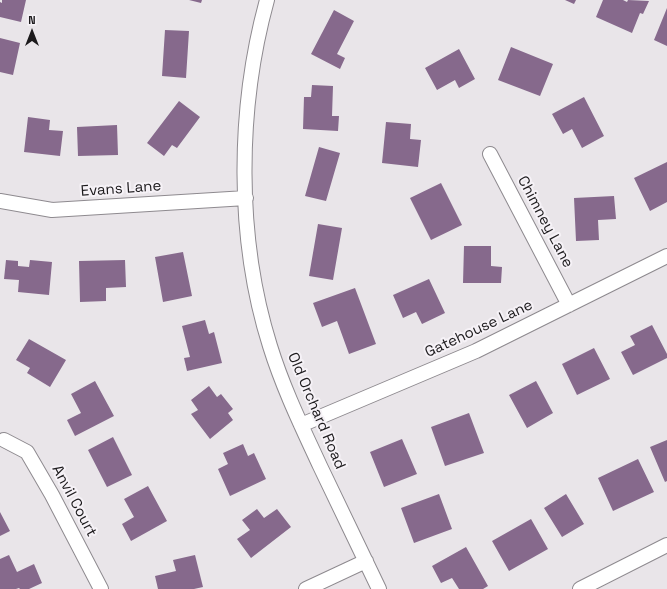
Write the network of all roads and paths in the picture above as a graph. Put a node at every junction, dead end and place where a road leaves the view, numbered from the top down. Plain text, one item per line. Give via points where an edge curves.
1 (267, 0) edge
2 (490, 154) dead end
3 (246, 198) junction
4 (0, 201) edge
5 (667, 256) edge
6 (569, 305) junction
7 (301, 425) junction
8 (4, 440) dead end
9 (667, 545) edge
10 (366, 561) junction
11 (101, 589) edge
12 (306, 589) edge
13 (379, 589) edge
14 (580, 589) edge

1 - 3 street, Old Orchard Road via 253,68 246,123
2 - 6 street, Chimney Lane
3 - 4 street, Evans Lane via 52,210
3 - 7 street, Old Orchard Road via 250,257 261,313 287,393
5 - 6 street, Gatehouse Lane
6 - 7 street, Gatehouse Lane via 476,351
7 - 10 street, Old Orchard Road
8 - 11 street, Anvil Court via 27,452
9 - 14 street
10 - 12 street
10 - 13 street, Old Orchard Road

